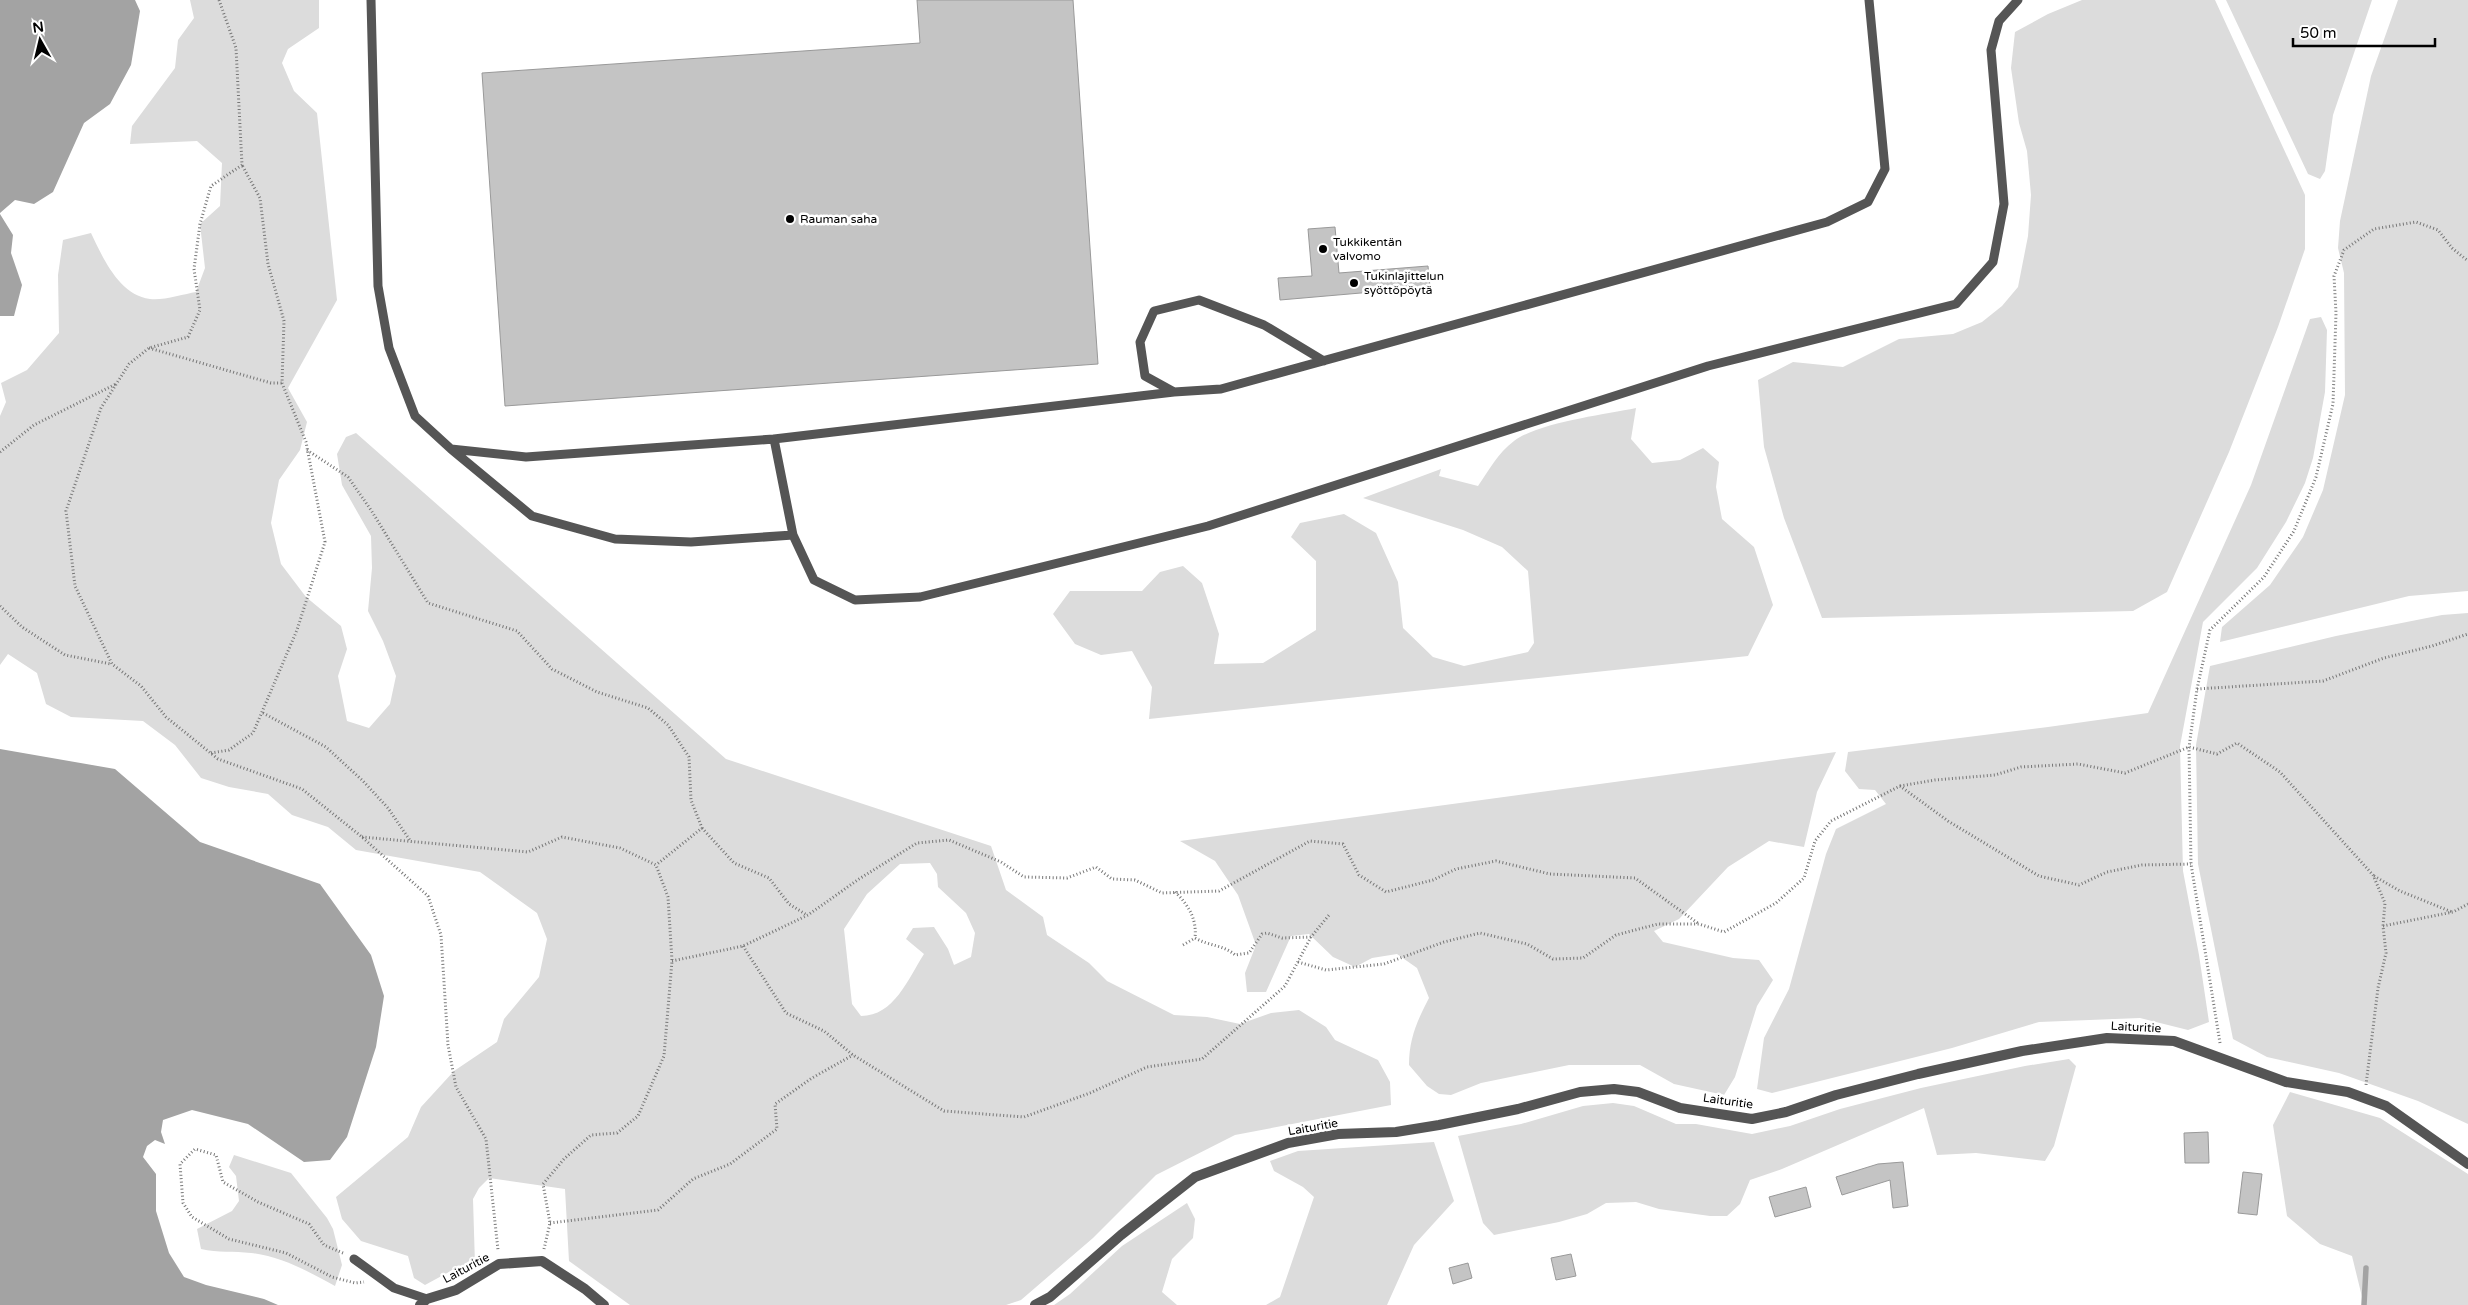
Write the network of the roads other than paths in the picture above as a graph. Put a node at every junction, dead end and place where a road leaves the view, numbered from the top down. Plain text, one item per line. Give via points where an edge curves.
1 (372, 0) edge
2 (1869, 0) edge
3 (2018, 0) edge
4 (1324, 361) junction
5 (1174, 392) junction
6 (774, 439) junction
7 (451, 449) junction
8 (793, 535) junction
9 (2468, 1164) edge
10 (354, 1259) road end
11 (423, 1302) edge
12 (604, 1305) edge
13 (1035, 1305) edge

1 - 7 lane via 378,286 389,348 416,416
2 - 4 lane via 1885,169 1868,202 1827,222
3 - 8 lane via 1999,21 1991,50 2004,204 1993,262 1956,304 1708,366 1208,526 920,597 856,600 814,580
4 - 5 lane via 1221,390
4 - 5 lane via 1264,325 1199,300 1154,311 1140,342 1145,376
5 - 6 lane
6 - 7 lane via 526,457
6 - 8 lane
7 - 8 lane via 532,516 616,539 691,542
9 - 13 street, Laituritie via 2386,1106 2348,1092 2286,1082 2174,1041 2107,1038 2022,1051 1918,1074 1752,1119 1680,1108 1638,1092 1614,1088 1580,1092 1440,1125 1396,1132 1338,1134 1288,1143 1195,1177 1050,1297
10 - 11 lane via 394,1288
11 - 12 street, Laituritie via 456,1290 499,1264 542,1261 586,1289

